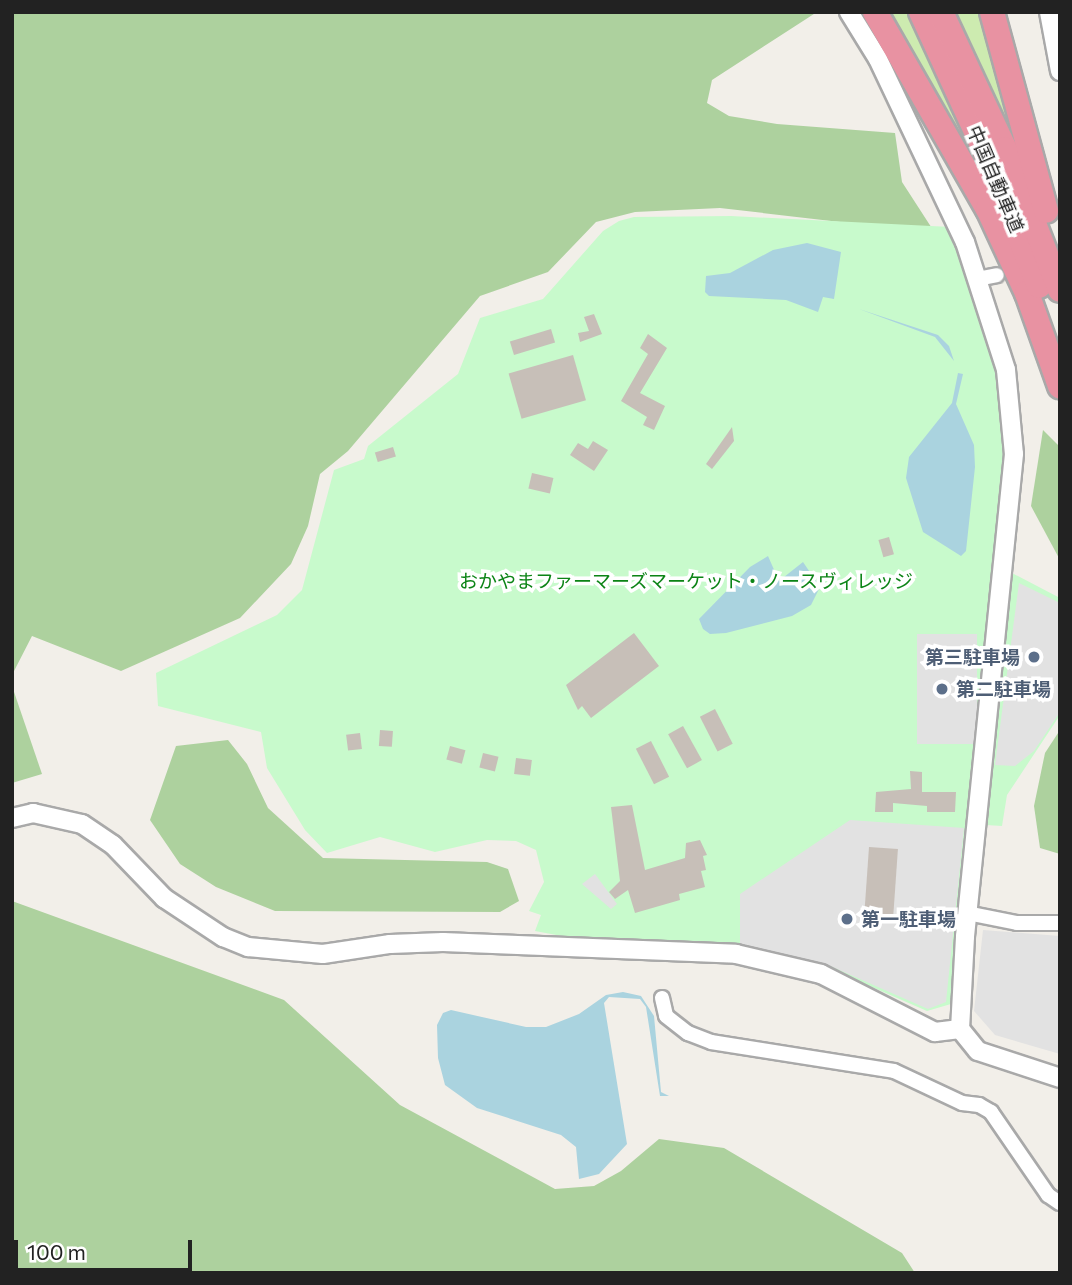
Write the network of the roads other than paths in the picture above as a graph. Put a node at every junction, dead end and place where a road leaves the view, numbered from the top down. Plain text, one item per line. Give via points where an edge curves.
1 (849, 12) edge
2 (875, 12) edge
3 (921, 12) edge
4 (942, 12) edge
5 (992, 12) edge
6 (1049, 12) edge
7 (1056, 41) edge
8 (1060, 71) edge
9 (1060, 248) edge
10 (997, 275) dead end
11 (977, 279) junction
12 (1060, 290) edge
13 (1060, 350) edge
14 (1060, 386) edge
15 (12, 818) edge
16 (967, 913) junction
17 (1060, 923) edge
18 (662, 998) dead end
19 (960, 1029) junction
20 (1060, 1078) edge
21 (1060, 1203) edge

1 - 11 street via 878,59 935,177
2 - 14 highway via 988,209 1027,293
3 - 13 highway, 中国自動車道 via 991,164
4 - 12 highway, 中国自動車道 via 1005,149
5 - 9 highway via 1020,128
6 - 7 street
7 - 8 street
10 - 11 street
11 - 16 street via 1006,370 1014,454
15 - 19 street via 33,813 82,824 113,845 164,898 222,937 248,947 323,954 390,944 456,942 736,954 821,974 935,1032
16 - 17 street via 1017,923
16 - 19 street
18 - 21 street via 666,1016 688,1033 711,1042 894,1071 962,1103 979,1105 991,1112 1048,1195
19 - 20 street via 978,1051

